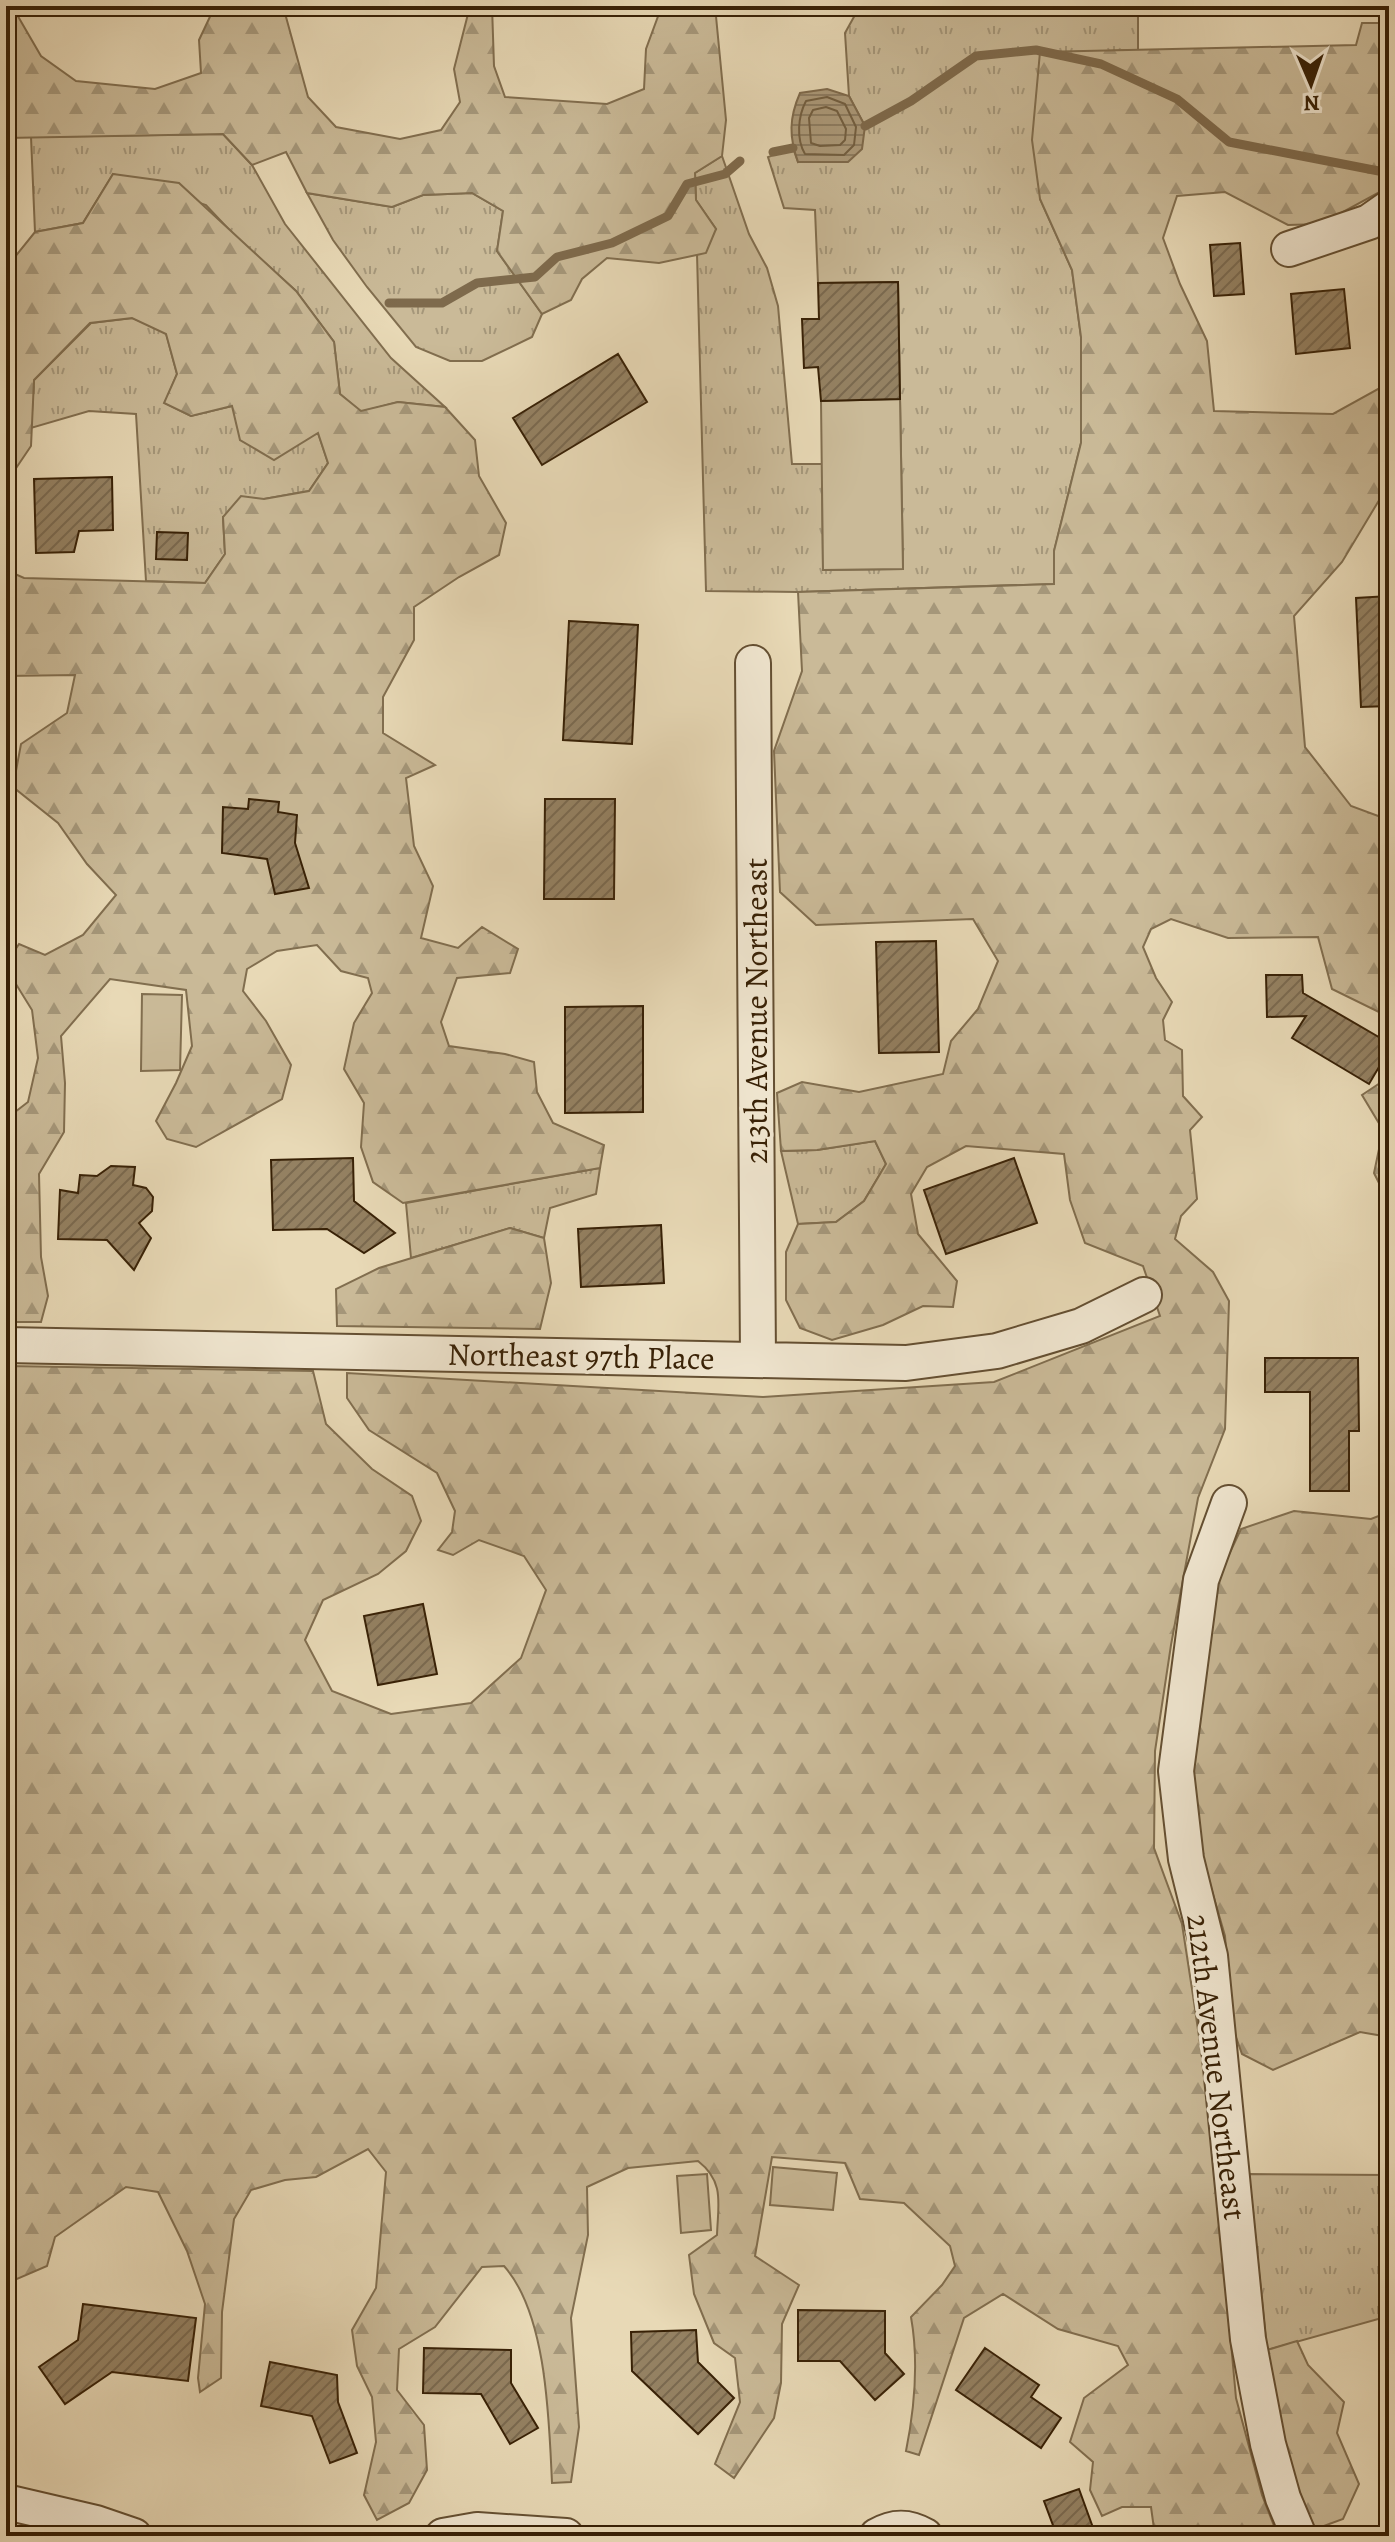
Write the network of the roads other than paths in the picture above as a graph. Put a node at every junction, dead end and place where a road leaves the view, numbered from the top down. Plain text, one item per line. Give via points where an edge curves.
1 (1389, 208) edge
2 (1289, 249) dead end
3 (753, 663) dead end
4 (1144, 1295) dead end
5 (6, 1345) edge
6 (758, 1359) junction
7 (1229, 1503) dead end
8 (6, 2502) edge
9 (93, 2529) edge
10 (134, 2536) edge
11 (443, 2536) edge
12 (566, 2536) edge
13 (877, 2536) edge
14 (925, 2536) edge
15 (1299, 2536) edge

1 - 2 street via 1369,222
3 - 6 street, 213th Avenue Northeast
4 - 6 street, Northeast 97th Place via 1081,1326 997,1351 906,1363
5 - 6 street, Northeast 97th Place
7 - 15 street, 212th Avenue Northeast via 1201,1580 1176,1771 1186,1859 1210,1956 1248,2339 1268,2444
8 - 9 street
9 - 10 street
11 - 12 street via 477,2530
13 - 14 street via 900,2527

